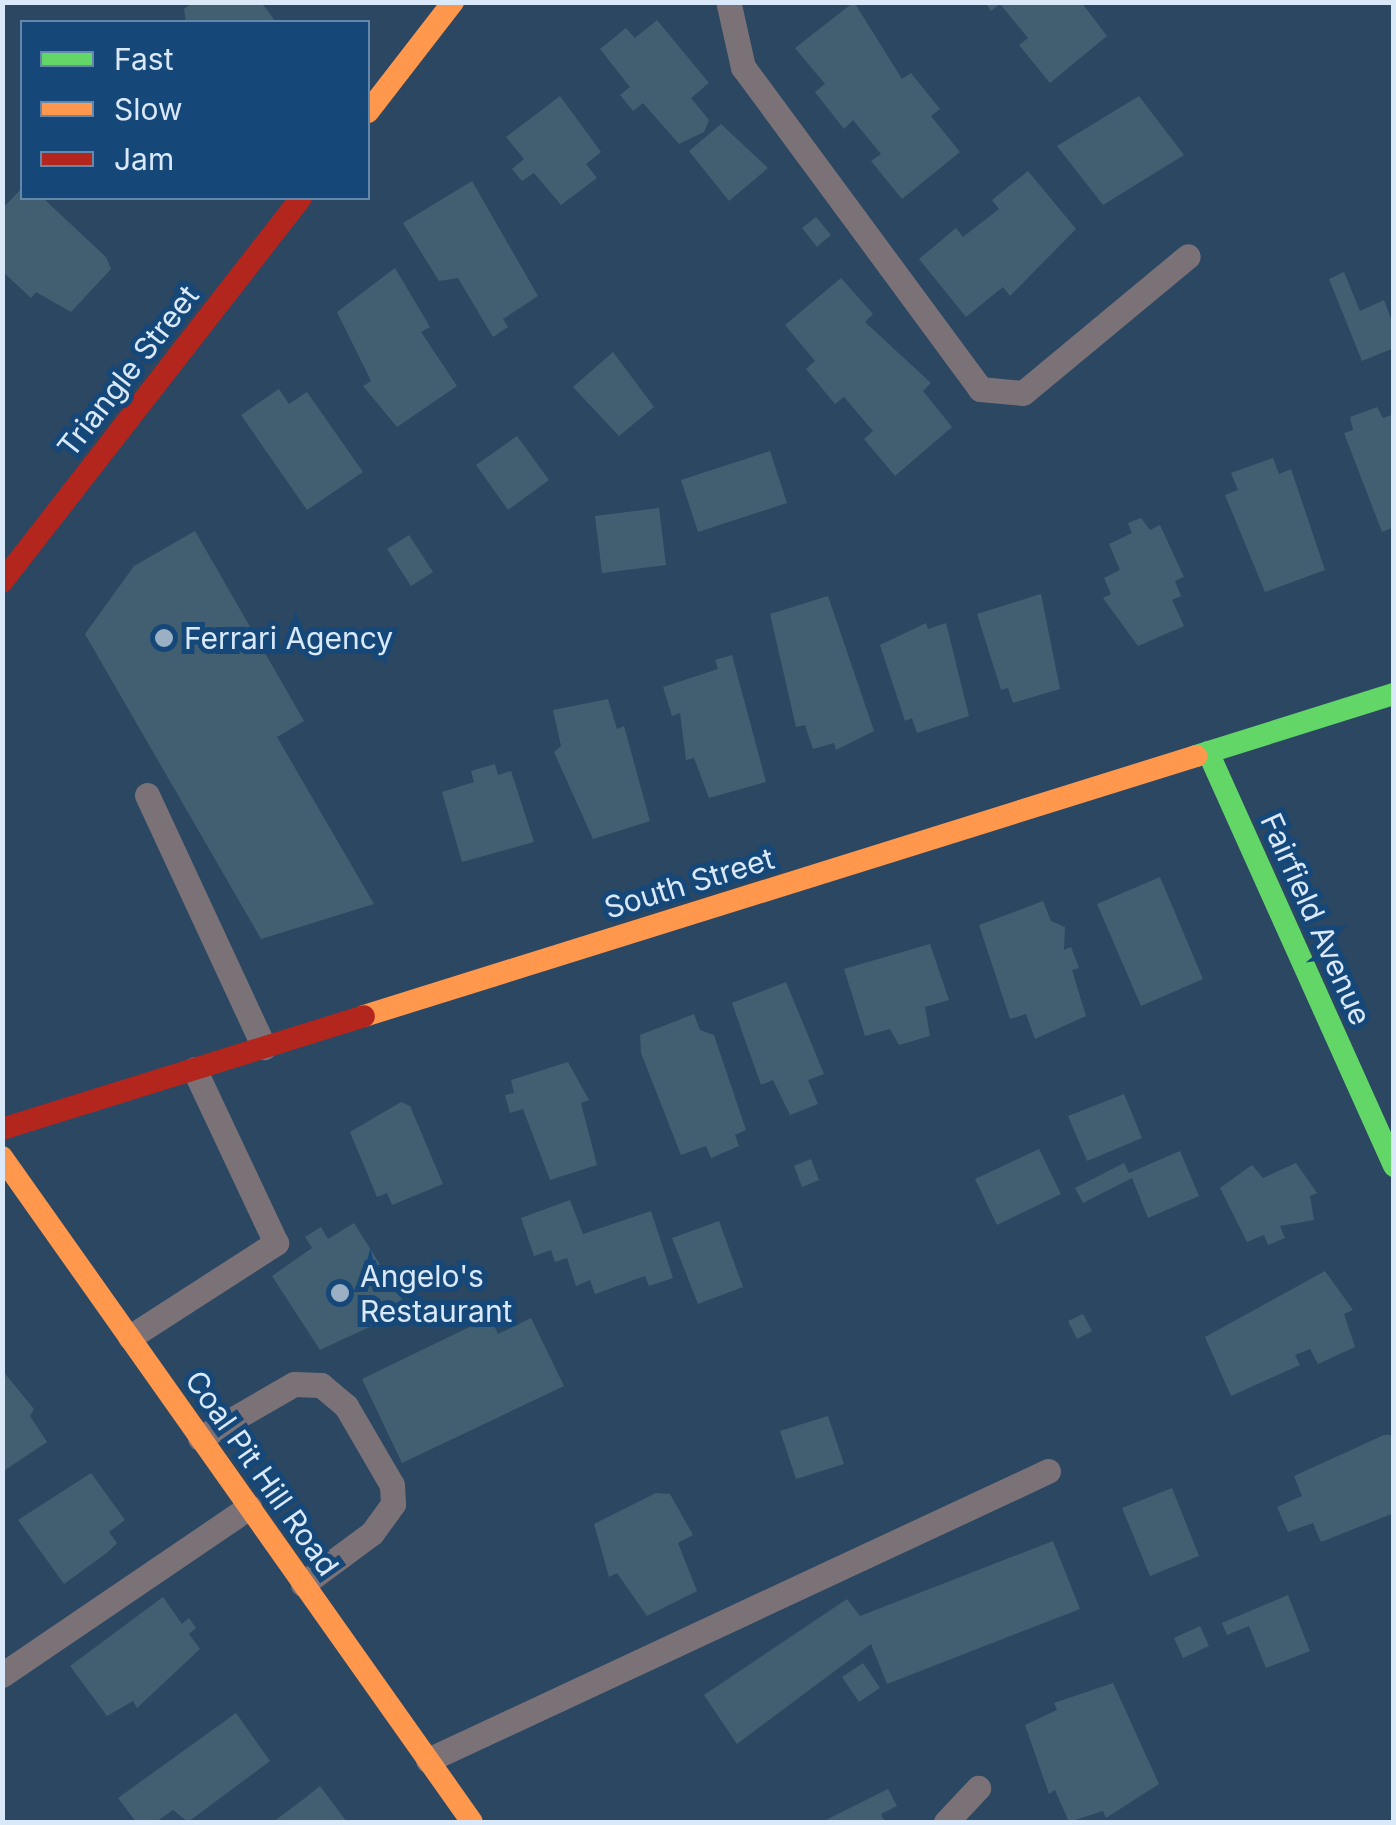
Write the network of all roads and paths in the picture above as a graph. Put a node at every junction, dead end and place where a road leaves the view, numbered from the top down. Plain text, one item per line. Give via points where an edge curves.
1 (453, 2) edge
2 (728, 4) edge
3 (370, 109) edge
4 (299, 200) edge
5 (1188, 256) dead end
6 (2, 582) edge
7 (1394, 694) edge
8 (1208, 752) junction
9 (147, 796) dead end
10 (264, 1047) junction
11 (194, 1069) junction
12 (2, 1129) edge
13 (2, 1157) edge
14 (1394, 1166) edge
15 (130, 1338) junction
16 (200, 1438) junction
17 (1048, 1470) dead end
18 (249, 1507) junction
19 (303, 1584) junction
20 (2, 1675) edge
21 (428, 1760) junction
22 (978, 1788) dead end
23 (472, 1822) edge
24 (946, 1822) edge

1 - 3 street
2 - 5 lane via 742,68 980,389 1023,393
4 - 6 street, Triangle Street
7 - 8 street, South Street
8 - 10 street, South Street
8 - 14 street, Fairfield Avenue
9 - 10 lane
10 - 11 street, South Street
11 - 12 street, South Street
11 - 15 lane via 276,1243
13 - 15 street, Coal Pit Hill Road
15 - 16 street, Coal Pit Hill Road
16 - 18 street, Coal Pit Hill Road
16 - 19 lane via 294,1384 320,1385 346,1406 392,1484 393,1504 372,1533
17 - 21 lane
18 - 19 street, Coal Pit Hill Road
18 - 20 lane
19 - 21 street, Coal Pit Hill Road
21 - 23 street, Coal Pit Hill Road
22 - 24 lane

